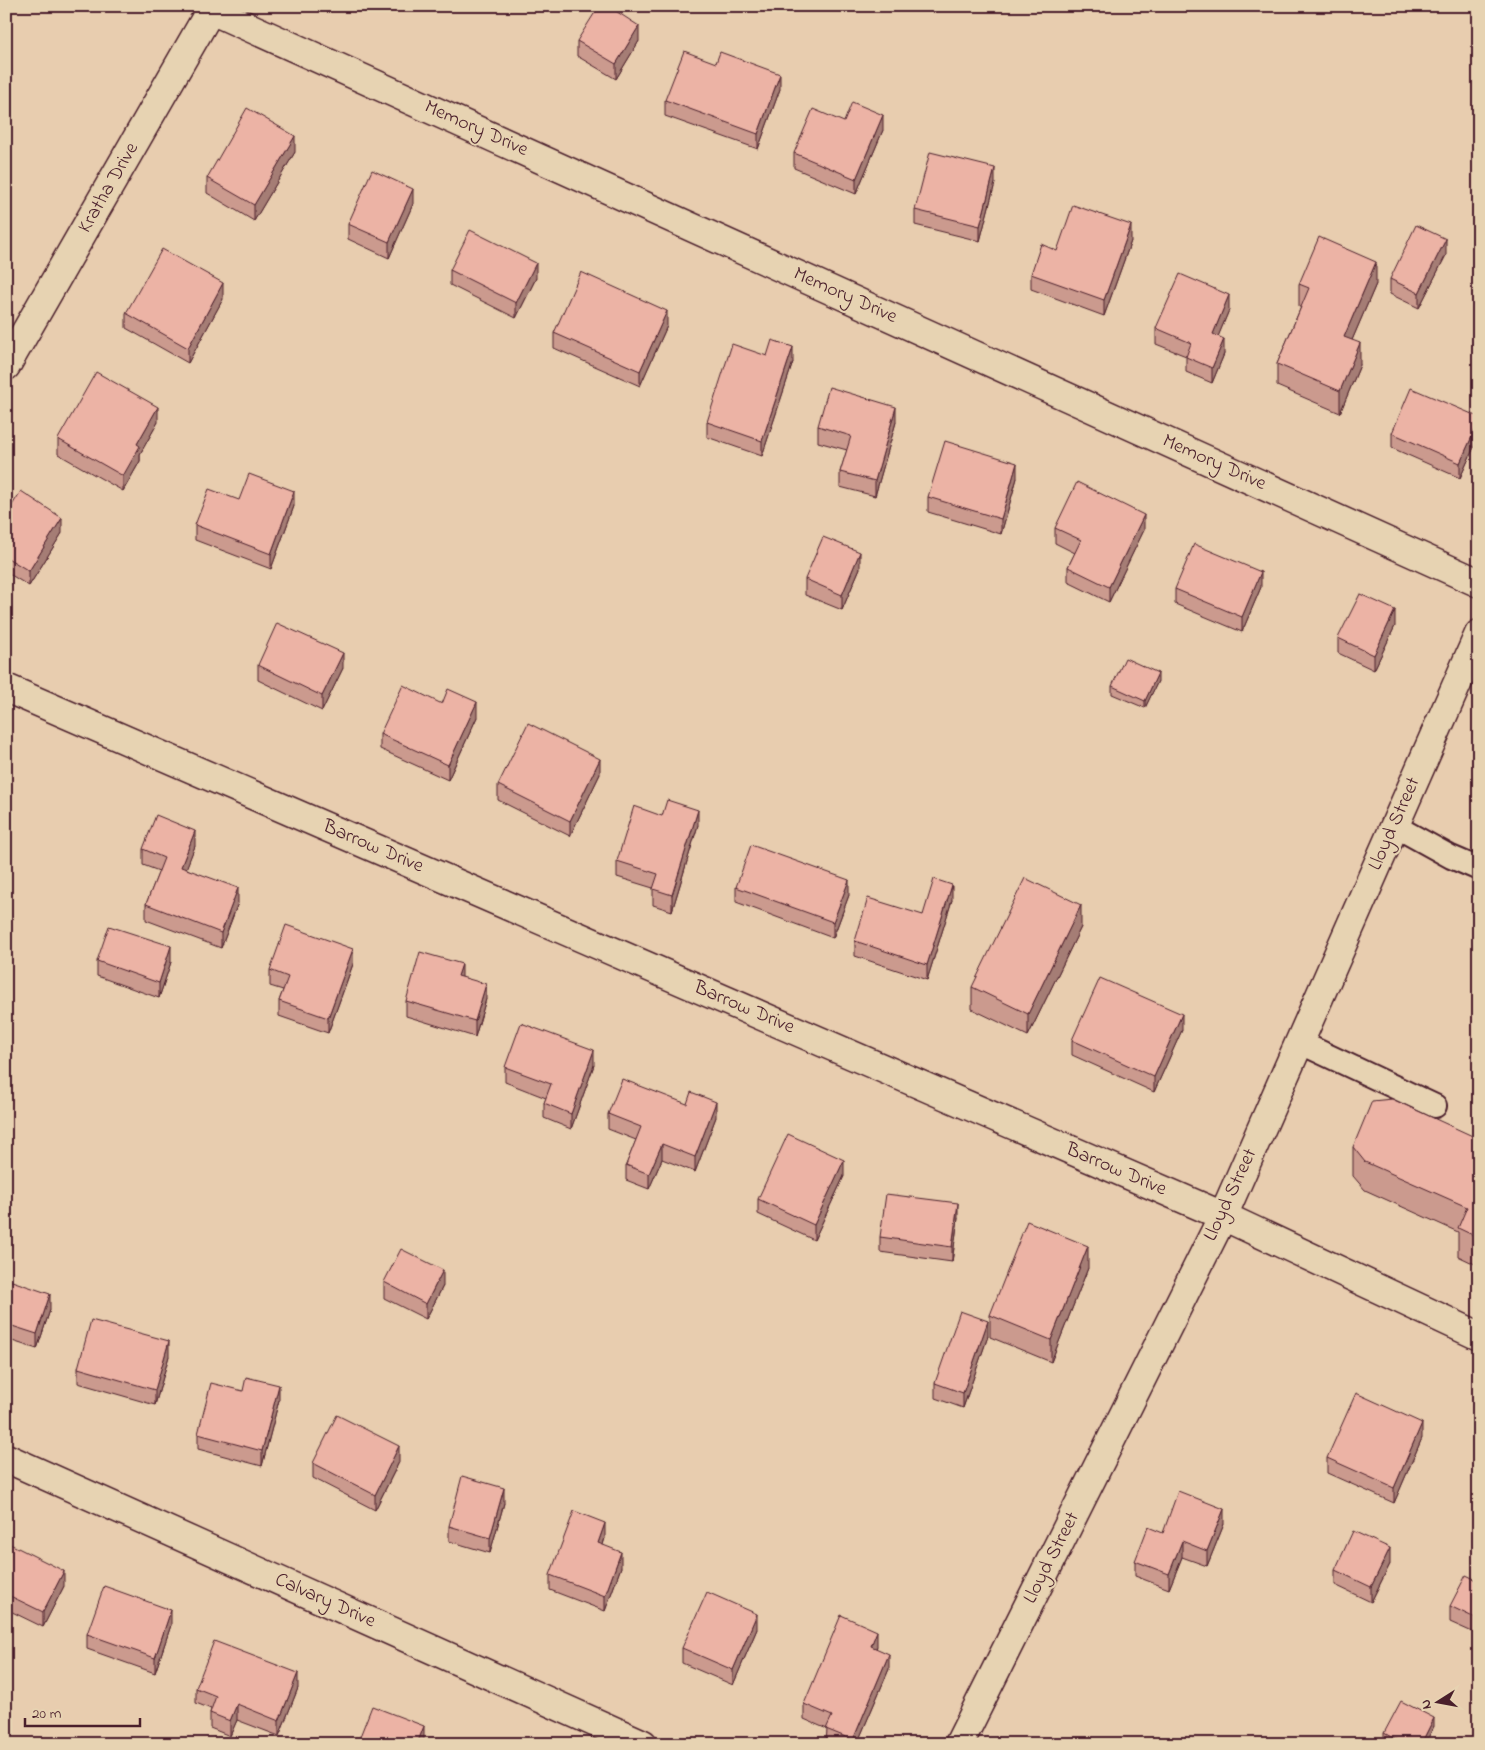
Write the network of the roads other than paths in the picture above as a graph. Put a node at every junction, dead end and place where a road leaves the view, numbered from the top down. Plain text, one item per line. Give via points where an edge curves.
1 (212, 8) edge
2 (6, 366) edge
3 (1479, 583) edge
4 (1479, 634) edge
5 (6, 688) edge
6 (1395, 826) junction
7 (1479, 870) edge
8 (1299, 1042) junction
9 (1435, 1106) dead end
10 (1223, 1216) junction
11 (1479, 1336) edge
12 (6, 1458) edge
13 (643, 1744) edge
14 (959, 1744) edge

1 - 2 street, Kratha Drive
1 - 3 street, Memory Drive
4 - 6 street, Lloyd Street
5 - 10 street, Barrow Drive
6 - 7 lane
6 - 8 street, Lloyd Street
8 - 9 lane
8 - 10 street, Lloyd Street
10 - 11 street, Barrow Drive
10 - 14 street, Lloyd Street
12 - 13 street, Calvary Drive

